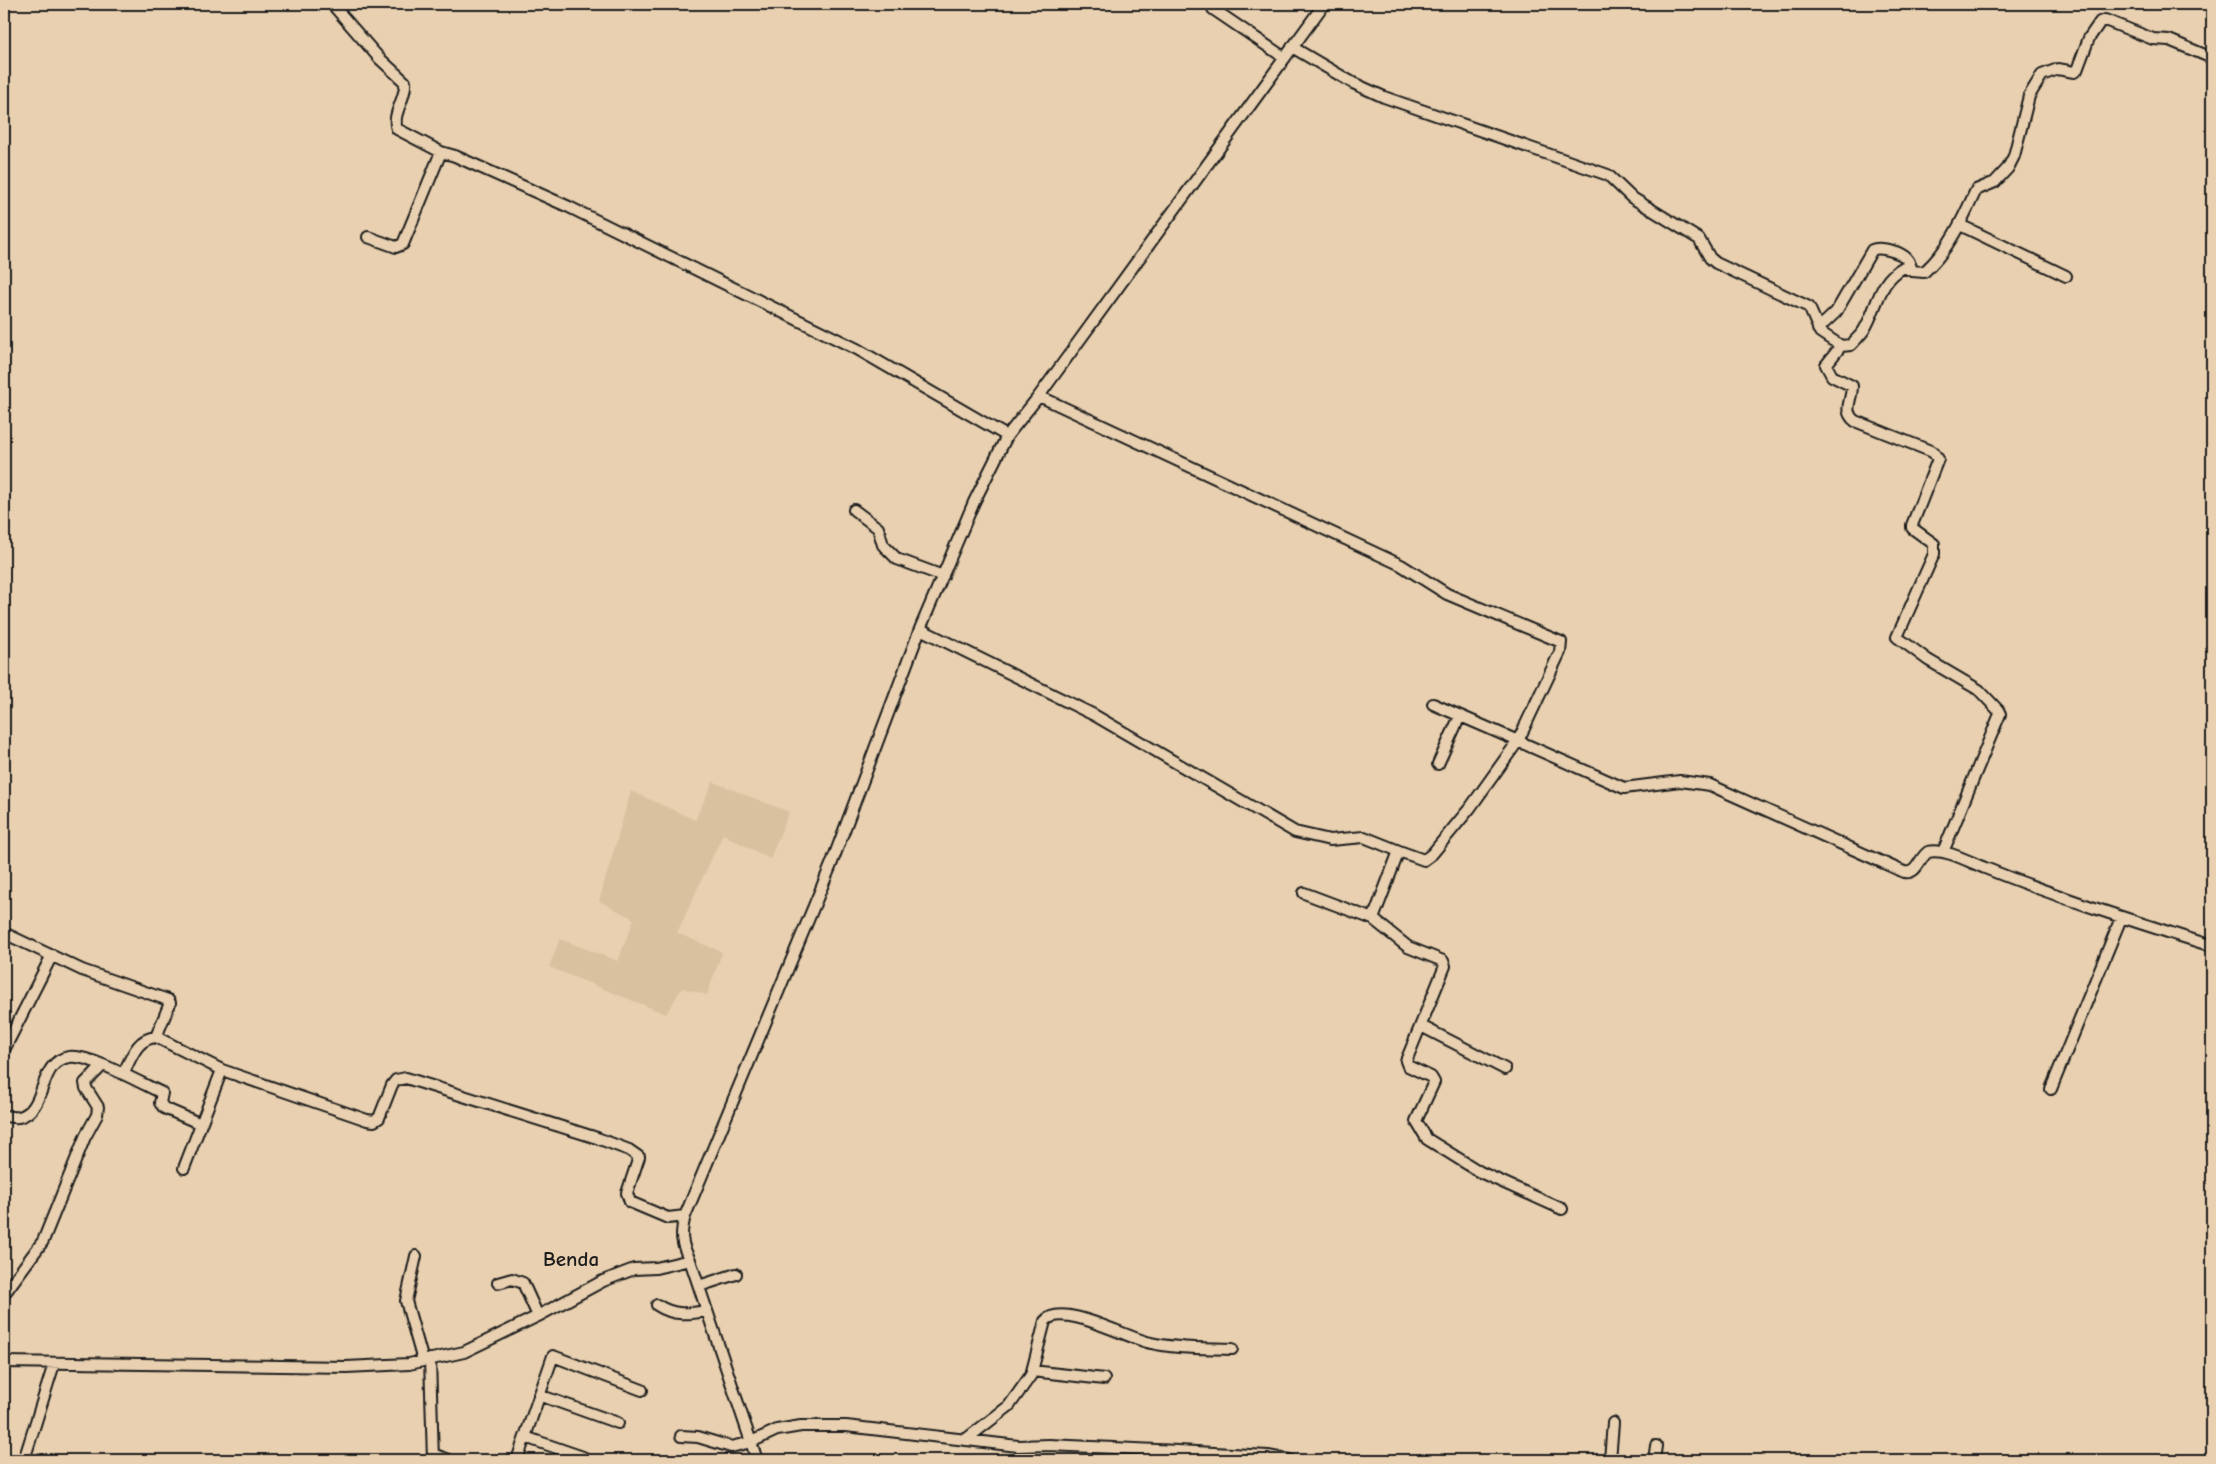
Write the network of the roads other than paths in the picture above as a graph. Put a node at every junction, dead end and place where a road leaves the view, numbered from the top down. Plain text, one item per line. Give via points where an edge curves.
1 (332, 4) edge
2 (1324, 4) edge
3 (1213, 10) dead end
4 (1292, 47) junction
5 (1285, 58) junction
6 (2212, 58) edge
7 (441, 152) junction
8 (1960, 225) junction
9 (368, 237) dead end
10 (1912, 271) junction
11 (2066, 276) dead end
12 (1818, 329) junction
13 (1841, 346) junction
14 (1039, 396) junction
15 (1008, 436) junction
16 (854, 510) dead end
17 (943, 576) junction
18 (920, 629) junction
19 (1433, 704) dead end
20 (1460, 716) junction
21 (1518, 741) junction
22 (1438, 764) dead end
23 (1400, 851) junction
24 (1943, 852) junction
25 (1304, 893) dead end
26 (2121, 918) junction
27 (1373, 920) junction
28 (4, 933) edge
29 (2212, 946) edge
30 (52, 955) junction
31 (1421, 1026) junction
32 (156, 1037) junction
33 (4, 1050) edge
34 (102, 1066) junction
35 (1506, 1069) dead end
36 (222, 1070) junction
37 (123, 1074) junction
38 (2051, 1090) dead end
39 (4, 1116) edge
40 (201, 1124) junction
41 (184, 1168) dead end
42 (1562, 1209) dead end
43 (685, 1216) junction
44 (416, 1256) dead end
45 (690, 1260) junction
46 (736, 1274) dead end
47 (498, 1283) dead end
48 (699, 1286) junction
49 (4, 1294) edge
50 (657, 1305) dead end
51 (707, 1311) junction
52 (538, 1316) junction
53 (1232, 1349) dead end
54 (426, 1360) junction
55 (4, 1362) edge
56 (54, 1364) junction
57 (1032, 1371) junction
58 (1104, 1379) dead end
59 (642, 1390) dead end
60 (539, 1395) junction
61 (618, 1423) dead end
62 (1613, 1423) dead end
63 (681, 1436) dead end
64 (525, 1438) junction
65 (965, 1440) junction
66 (751, 1442) junction
67 (1656, 1446) dead end
68 (433, 1457) edge
69 (582, 1457) dead end
70 (24, 1460) edge
71 (449, 1460) edge
72 (517, 1460) edge
73 (757, 1460) edge
74 (1289, 1460) edge
75 (1610, 1460) edge
76 (1654, 1460) edge

1 - 7 street via 379,58 405,82 404,97 396,118 397,129
2 - 4 street
3 - 5 street
4 - 5 street
4 - 12 street via 1353,84 1384,98 1608,175 1631,197 1699,239 1716,263 1809,307
5 - 14 street
6 - 8 street via 2169,40 2153,39 2105,20 2100,22 2089,38 2077,70 2058,69 2042,75 2029,96 2008,168 1996,182 1976,190
7 - 9 street via 403,244 396,247
7 - 15 street via 533,190 857,349
8 - 10 street via 1928,269
8 - 11 street
10 - 12 street via 1907,259 1898,253 1877,247 1872,250 1836,312
10 - 13 street via 1904,267 1884,284 1864,330 1851,345
12 - 13 street
13 - 24 street via 1826,365 1832,376 1852,386 1849,416 1933,452 1938,459 1912,525 1934,544 1934,554 1897,637 1979,690 2000,714
14 - 15 street
14 - 21 street via 1401,565 1447,594 1561,642 1560,652
15 - 17 street via 974,502
16 - 17 street via 878,528 883,545 897,559
17 - 18 street
18 - 23 street via 1094,715 1295,832 1330,840 1364,837
18 - 43 street via 831,865
19 - 20 street
20 - 21 street
20 - 22 street
21 - 23 street via 1432,854 1424,860
21 - 24 street via 1624,788 1680,782 1710,785 1904,872 1914,870 1928,852
23 - 27 street
24 - 26 street
25 - 27 street
26 - 29 street
26 - 38 street
27 - 31 street via 1408,947 1443,962 1445,970
28 - 30 street
30 - 32 street via 82,970 168,1000 170,1003 164,1022
30 - 33 street
31 - 35 street
31 - 42 street via 1406,1061 1408,1066 1431,1077 1434,1082 1416,1119 1427,1140 1480,1172
32 - 36 street
32 - 37 street via 139,1043
34 - 37 street
34 - 39 street via 69,1057 58,1062 46,1076 36,1102 28,1112
34 - 49 street via 85,1083 98,1107 97,1115 52,1222 43,1241
36 - 40 street
36 - 43 street via 306,1101 374,1121 379,1118 392,1084 401,1078 412,1078 635,1153 639,1160 627,1193 628,1200 664,1217
37 - 40 street via 162,1094 160,1103 164,1108
40 - 41 street
43 - 45 street via 680,1232 682,1247
44 - 54 street via 406,1308
45 - 48 street
45 - 52 street via 656,1268 634,1269 603,1281
46 - 48 street
47 - 52 street via 512,1279 523,1283
48 - 51 street
50 - 51 street via 684,1315
51 - 66 street
52 - 54 street via 464,1352
53 - 57 street via 1152,1344 1100,1324 1061,1314 1050,1316 1045,1321
54 - 56 street via 409,1364 346,1367
54 - 68 street
55 - 56 street
56 - 70 street
57 - 58 street
57 - 65 street via 1009,1406
59 - 60 street via 553,1356
60 - 61 street
60 - 64 street
62 - 75 street
63 - 66 street via 698,1437 731,1447
64 - 69 street
64 - 72 street
65 - 66 street via 846,1426 801,1426 777,1430
65 - 74 street via 1018,1446 1049,1445
66 - 73 street
67 - 76 street
68 - 71 street

